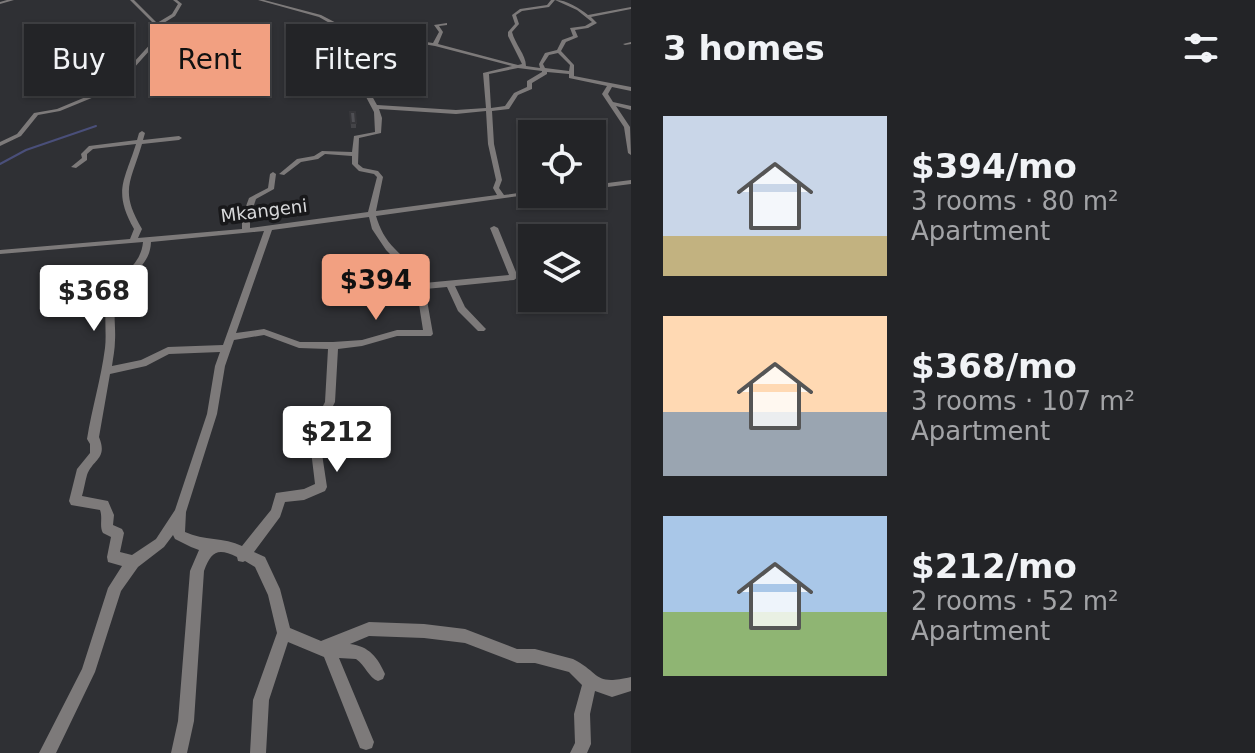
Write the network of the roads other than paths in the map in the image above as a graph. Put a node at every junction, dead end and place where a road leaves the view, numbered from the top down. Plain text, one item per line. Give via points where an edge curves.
1 (12, 0) edge
2 (132, 0) edge
3 (175, 0) edge
4 (260, 0) edge
5 (555, 0) edge
6 (0, 3) edge
7 (631, 8) edge
8 (588, 16) junction
9 (156, 24) edge
10 (159, 24) edge
11 (335, 24) edge
12 (445, 24) dead end
13 (426, 44) edge
14 (435, 45) junction
15 (150, 47) edge
16 (559, 51) junction
17 (521, 67) junction
18 (544, 70) junction
19 (570, 73) junction
20 (610, 86) junction
21 (631, 89) edge
22 (370, 96) edge
23 (609, 103) junction
24 (377, 107) junction
25 (631, 108) edge
26 (491, 110) junction
27 (142, 133) dead end
28 (179, 138) dead end
29 (0, 144) edge
30 (139, 144) junction
31 (631, 153) edge
32 (354, 154) junction
33 (74, 167) dead end
34 (631, 182) edge
35 (606, 185) edge
36 (518, 195) edge
37 (502, 197) junction
38 (372, 213) junction
39 (269, 227) junction
40 (494, 228) dead end
41 (246, 230) junction
42 (147, 239) junction
43 (133, 240) junction
44 (0, 252) edge
45 (450, 284) junction
46 (421, 286) junction
47 (481, 329) dead end
48 (228, 342) junction
49 (333, 346) junction
50 (106, 371) junction
51 (180, 512) junction
52 (216, 545) junction
53 (243, 556) junction
54 (133, 562) junction
55 (284, 633) junction
56 (325, 650) junction
57 (378, 674) dead end
58 (590, 682) junction
59 (631, 684) edge
60 (366, 742) dead end
61 (47, 753) edge
62 (179, 753) edge
63 (258, 753) edge
64 (578, 753) edge

1 - 6 street
2 - 9 street
3 - 10 street via 180,4 174,15
4 - 11 street
5 - 8 street
5 - 17 street via 514,15 517,24 509,33 523,53
7 - 8 street
8 - 16 street via 595,22 572,29 576,37 564,41
12 - 14 street via 436,25 441,32
13 - 14 street
14 - 17 street
15 - 29 street via 114,87 36,114 19,135
16 - 18 street via 543,59
16 - 19 street via 571,62
17 - 18 street
17 - 26 street via 488,70
18 - 19 street
18 - 26 street via 507,108
19 - 20 street via 575,79
20 - 21 street
20 - 23 street via 605,94
22 - 24 street
23 - 25 street
23 - 31 street via 627,127
24 - 26 street
24 - 32 street via 378,133 356,137
26 - 37 street via 496,188
27 - 30 street
28 - 30 street
30 - 33 street via 91,147
30 - 43 street via 124,193 126,211 138,229
32 - 38 street via 361,170 380,177
32 - 41 street via 324,152 278,174 271,189 253,198
34 - 35 street
36 - 37 street, Mkangeni
37 - 38 street, Mkangeni
38 - 39 street, Mkangeni
38 - 46 street via 376,229
39 - 41 street, Mkangeni
39 - 48 street
40 - 45 street via 514,277
41 - 42 street, Mkangeni
42 - 43 street, Mkangeni
42 - 50 street via 140,266 113,296
43 - 44 street, Mkangeni
45 - 46 street
45 - 47 street via 461,309
46 - 49 street via 428,334 397,333
48 - 49 street via 264,332 299,345
48 - 50 street via 168,351
48 - 51 street via 212,414
49 - 53 street via 330,402 314,434 321,487 280,497 276,513
50 - 54 street via 94,428 96,455 83,469 75,501 104,505 107,529 118,533 113,557
51 - 52 street via 179,535
51 - 54 street via 160,543
52 - 53 street
52 - 62 street via 205,552 197,571
53 - 55 street via 260,562
54 - 61 street via 115,588 88,672
55 - 56 street
55 - 63 street via 261,700
56 - 57 street via 359,651
56 - 58 street via 369,629 465,636 517,656 573,666
56 - 60 street
58 - 59 street via 612,689
58 - 64 street

